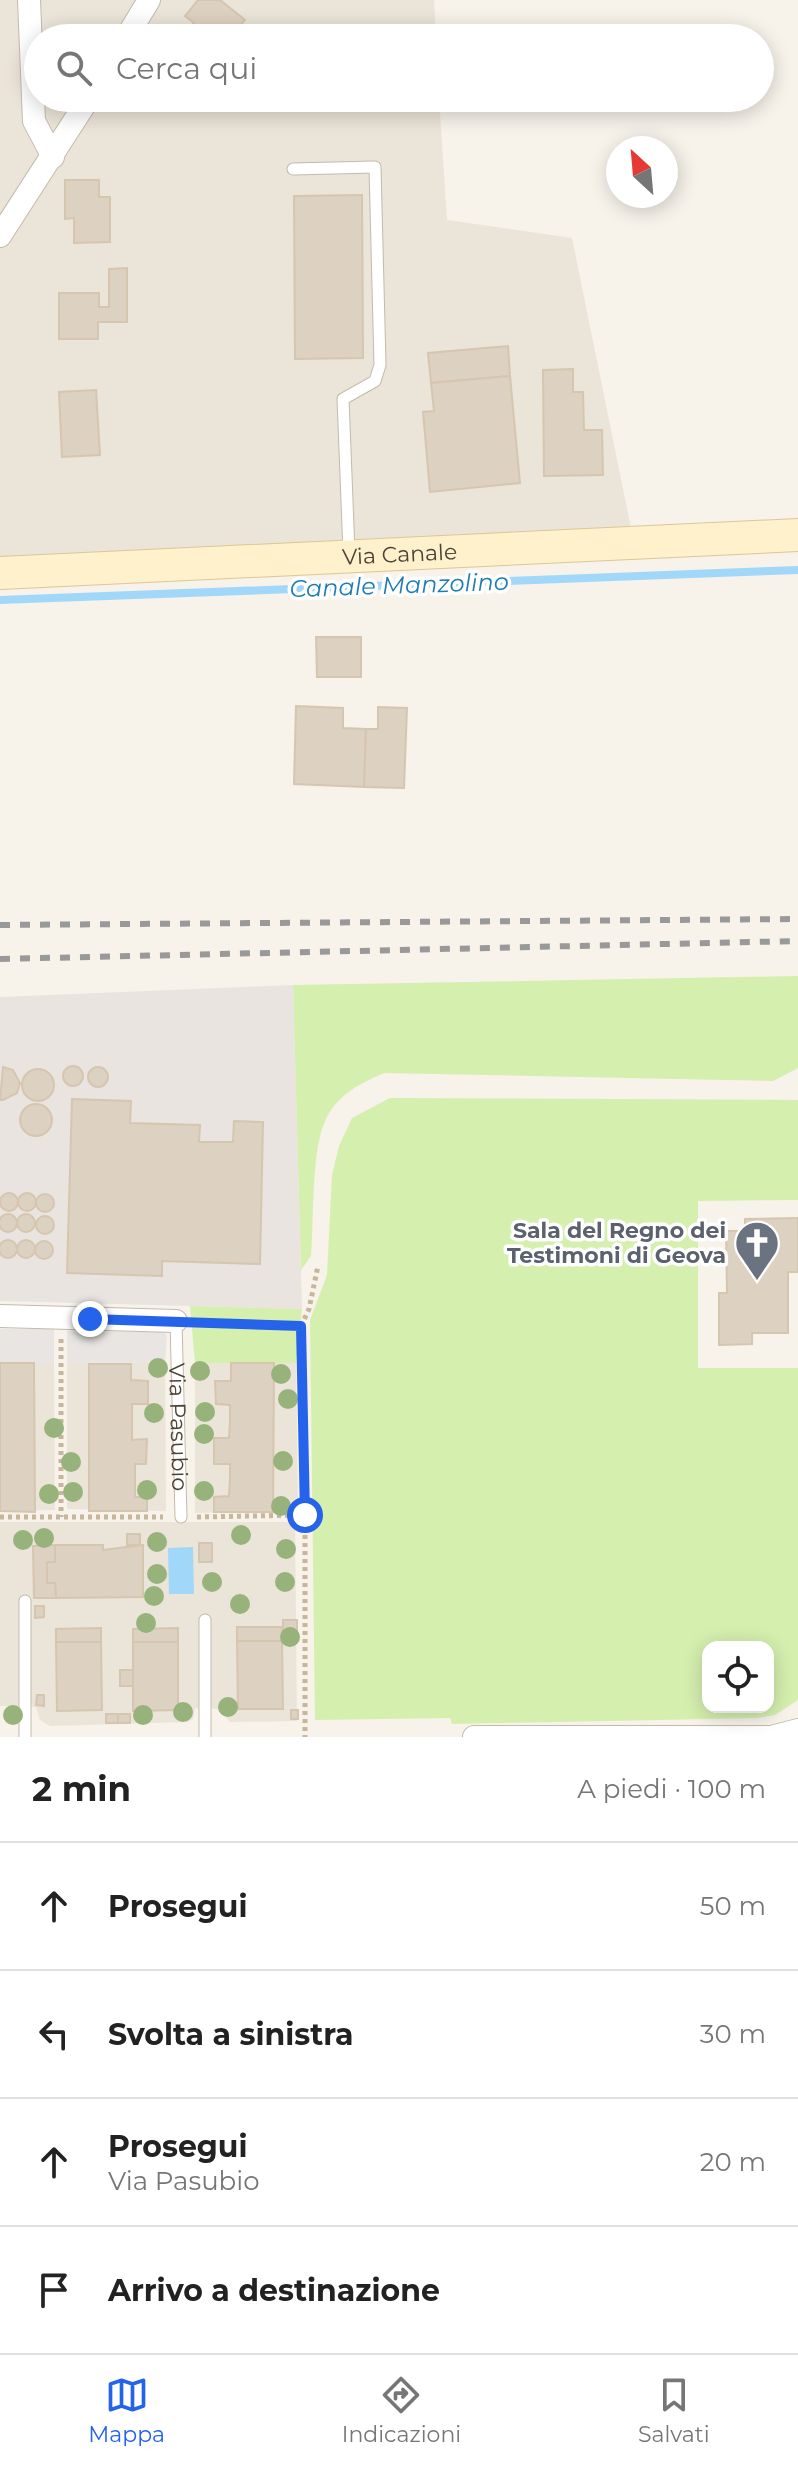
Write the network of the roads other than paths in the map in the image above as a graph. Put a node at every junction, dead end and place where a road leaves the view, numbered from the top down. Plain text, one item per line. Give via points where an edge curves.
1 (29, 0) edge
2 (149, 0) edge
3 (30, 24) edge
4 (134, 24) edge
5 (34, 112) edge
6 (80, 112) edge
7 (53, 157) junction
8 (293, 169) dead end
9 (0, 236) edge
10 (798, 535) edge
11 (349, 557) junction
12 (0, 573) edge
13 (0, 1316) edge
14 (176, 1321) joint
15 (181, 1517) road end
16 (25, 1601) dead end
17 (205, 1620) dead end
18 (798, 1730) edge
19 (25, 1737) edge
20 (205, 1737) edge
21 (474, 1737) edge

1 - 3 street
2 - 4 street
5 - 7 street
6 - 7 street
7 - 9 street
8 - 11 lane via 375,167 380,365 375,381 343,399
10 - 11 street, Via Canale
11 - 12 street, Via Canale
13 - 14 street
14 - 15 lane, Via Pasubio
16 - 19 lane
17 - 20 lane
18 - 21 street via 771,1737

